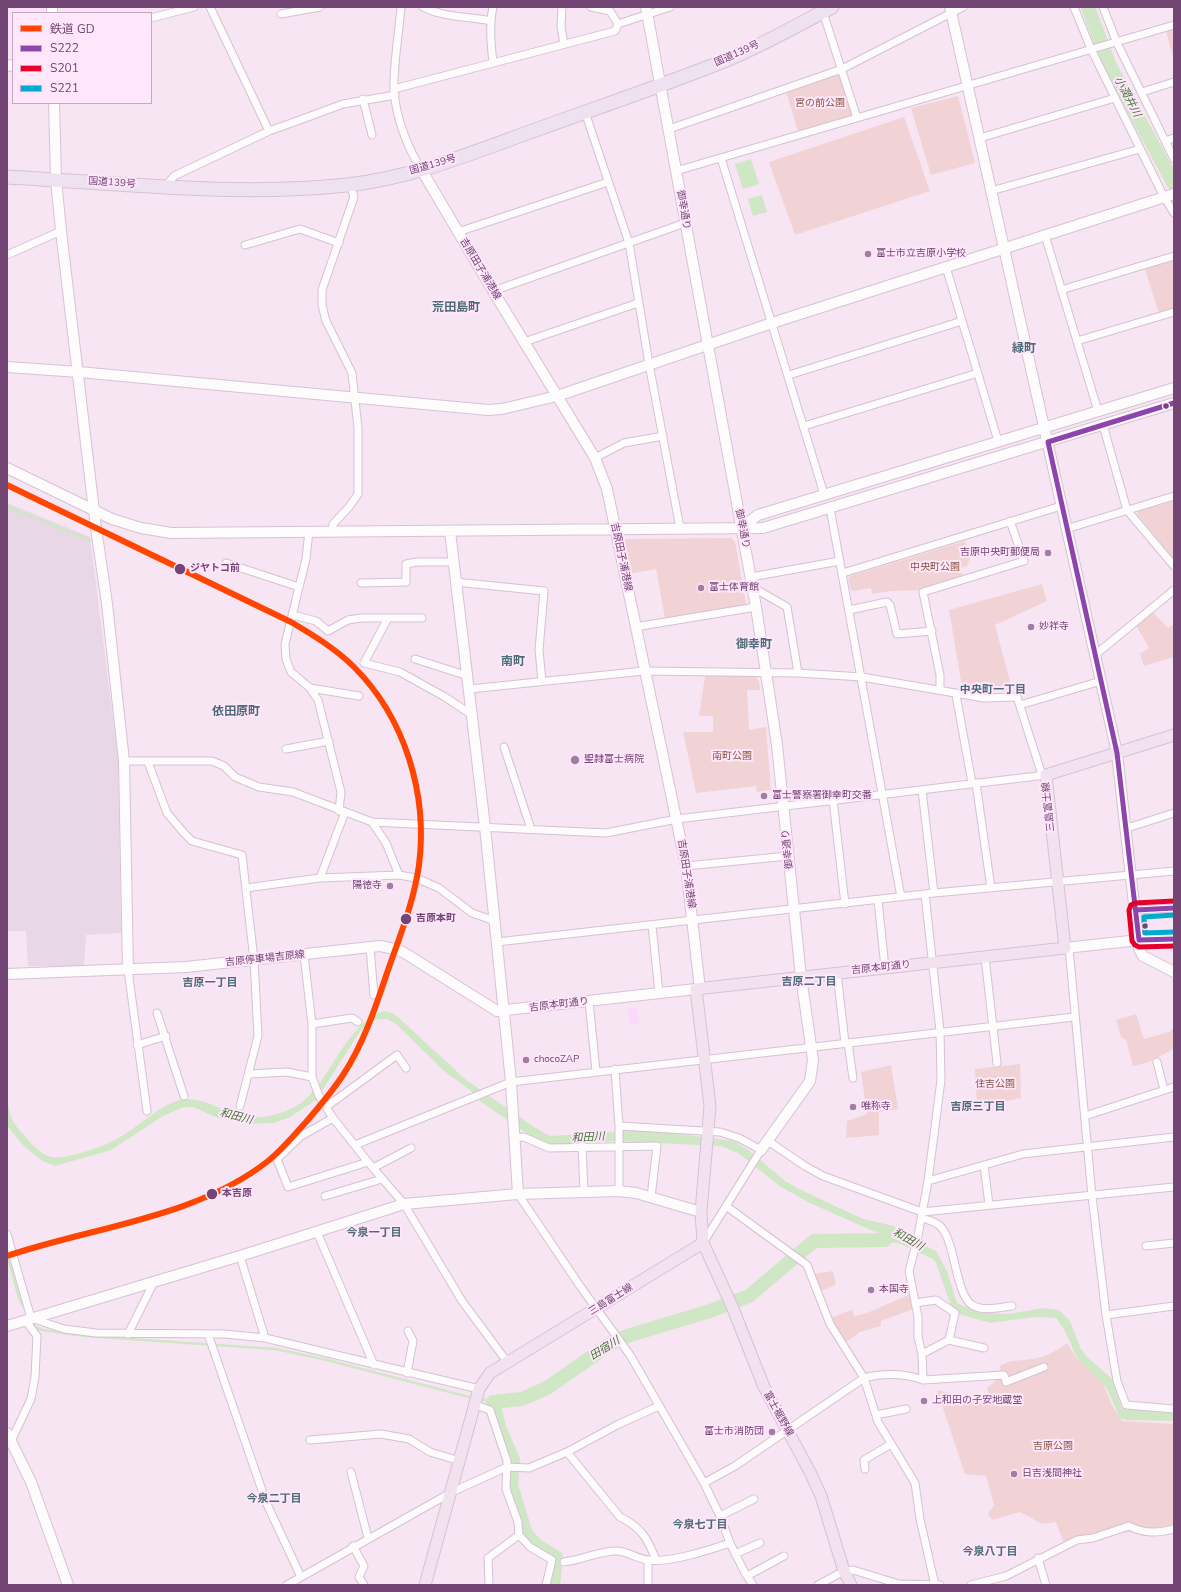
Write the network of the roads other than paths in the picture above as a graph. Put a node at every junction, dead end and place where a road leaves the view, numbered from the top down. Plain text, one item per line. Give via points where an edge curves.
1 (194, 7) edge
2 (210, 7) edge
3 (320, 7) edge
4 (401, 7) edge
5 (423, 7) edge
6 (493, 7) edge
7 (562, 7) edge
8 (591, 7) edge
9 (670, 7) edge
10 (963, 7) edge
11 (1074, 7) edge
12 (1102, 7) edge
13 (827, 9) edge
14 (951, 10) edge
15 (646, 11) edge
16 (281, 14) dead end
17 (152, 18) edge
18 (491, 21) junction
19 (618, 24) junction
20 (1174, 25) edge
21 (1117, 43) junction
22 (564, 44) junction
23 (1091, 49) junction
24 (493, 63) junction
25 (842, 69) junction
26 (1174, 82) edge
27 (660, 84) junction
28 (968, 84) junction
29 (394, 92) junction
30 (1142, 92) junction
31 (1115, 98) junction
32 (363, 100) junction
33 (54, 104) edge
34 (585, 112) junction
35 (857, 118) junction
36 (669, 129) junction
37 (269, 131) junction
38 (372, 134) dead end
39 (980, 138) junction
40 (1174, 138) edge
41 (1165, 141) junction
42 (1140, 149) junction
43 (721, 158) junction
44 (1174, 159) edge
45 (421, 169) junction
46 (676, 171) junction
47 (7, 177) edge
48 (56, 179) junction
49 (608, 182) junction
50 (350, 184) junction
51 (165, 187) junction
52 (991, 191) junction
53 (1174, 194) edge
54 (1164, 197) junction
55 (1174, 213) edge
56 (685, 223) junction
57 (61, 231) junction
58 (458, 232) junction
59 (1045, 235) junction
60 (339, 243) junction
61 (628, 243) junction
62 (245, 245) dead end
63 (1004, 248) junction
64 (7, 255) edge
65 (1174, 256) edge
66 (946, 267) junction
67 (1061, 290) junction
68 (493, 291) junction
69 (638, 303) junction
70 (1174, 312) edge
71 (962, 321) junction
72 (772, 323) junction
73 (524, 342) junction
74 (1077, 342) junction
75 (708, 344) junction
76 (649, 364) junction
77 (7, 367) edge
78 (79, 372) junction
79 (978, 373) junction
80 (789, 375) junction
81 (1174, 388) edge
82 (557, 396) junction
83 (356, 397) junction
84 (1174, 403) edge
85 (1098, 411) junction
86 (1103, 425) junction
87 (804, 426) junction
88 (1044, 427) junction
89 (663, 436) junction
90 (998, 441) junction
91 (1048, 442) junction
92 (595, 458) junction
93 (7, 468) edge
94 (824, 494) junction
95 (1174, 496) edge
96 (1061, 506) junction
97 (830, 508) junction
98 (94, 510) junction
99 (1128, 510) junction
100 (1010, 521) junction
101 (742, 527) junction
102 (680, 528) junction
103 (614, 529) junction
104 (1066, 529) junction
105 (309, 531) junction
106 (333, 531) junction
107 (450, 531) junction
108 (840, 561) junction
109 (453, 562) junction
110 (226, 563) dead end
111 (1174, 566) edge
112 (842, 573) junction
113 (455, 582) junction
114 (752, 582) junction
115 (361, 583) dead end
116 (299, 587) junction
117 (1174, 590) edge
118 (756, 607) junction
119 (849, 610) junction
120 (293, 615) junction
121 (388, 618) junction
122 (422, 618) dead end
123 (636, 626) junction
124 (932, 631) junction
125 (1095, 655) junction
126 (415, 659) dead end
127 (644, 671) junction
128 (766, 672) junction
129 (798, 673) junction
130 (468, 676) junction
131 (862, 677) junction
132 (542, 681) junction
133 (1101, 681) junction
134 (310, 688) junction
135 (470, 689) junction
136 (940, 689) junction
137 (956, 694) junction
138 (359, 696) dead end
139 (1020, 705) junction
140 (472, 715) junction
141 (1174, 735) edge
142 (329, 741) junction
143 (504, 747) dead end
144 (286, 748) dead end
145 (1117, 753) junction
146 (124, 761) junction
147 (148, 762) junction
148 (1044, 775) junction
149 (974, 783) junction
150 (922, 790) junction
151 (883, 794) junction
152 (833, 800) junction
153 (783, 806) junction
154 (342, 812) junction
155 (1174, 813) edge
156 (677, 819) junction
157 (372, 822) junction
158 (485, 826) junction
159 (1127, 828) junction
160 (531, 829) junction
161 (788, 856) junction
162 (686, 866) junction
163 (1174, 871) edge
164 (1132, 874) junction
165 (399, 875) junction
166 (320, 878) junction
167 (1058, 881) junction
168 (246, 888) junction
169 (991, 888) junction
170 (934, 893) junction
171 (925, 894) junction
172 (901, 897) junction
173 (878, 900) junction
174 (845, 904) junction
175 (1174, 908) edge
176 (794, 909) junction
177 (1136, 910) junction
178 (495, 921) junction
179 (693, 921) junction
180 (652, 926) junction
181 (1174, 939) edge
182 (1139, 940) junction
183 (497, 942) junction
184 (370, 947) junction
185 (1067, 948) junction
186 (304, 955) junction
187 (985, 957) junction
188 (254, 960) junction
189 (934, 963) junction
190 (885, 968) junction
191 (128, 970) junction
192 (1174, 972) edge
193 (837, 973) junction
194 (7, 974) edge
195 (801, 977) junction
196 (698, 989) junction
197 (659, 993) junction
198 (374, 995) dead end
199 (589, 1001) junction
200 (504, 1011) junction
201 (157, 1013) dead end
202 (1074, 1017) junction
203 (358, 1022) dead end
204 (312, 1024) junction
205 (993, 1025) junction
206 (940, 1031) junction
207 (166, 1036) junction
208 (847, 1043) junction
209 (137, 1045) junction
210 (810, 1048) junction
211 (704, 1059) junction
212 (1157, 1062) dead end
213 (997, 1063) dead end
214 (406, 1068) dead end
215 (616, 1069) junction
216 (596, 1071) junction
217 (249, 1074) junction
218 (853, 1078) dead end
219 (312, 1080) junction
220 (511, 1082) junction
221 (1174, 1087) edge
222 (1164, 1090) junction
223 (184, 1096) dead end
224 (240, 1106) dead end
225 (326, 1107) junction
226 (147, 1111) dead end
227 (1085, 1116) junction
228 (333, 1118) junction
229 (619, 1128) junction
230 (1174, 1137) edge
231 (515, 1138) junction
232 (708, 1138) junction
233 (768, 1141) junction
234 (619, 1144) junction
235 (355, 1145) junction
236 (582, 1146) junction
237 (411, 1148) dead end
238 (1088, 1148) junction
239 (759, 1152) junction
240 (368, 1162) junction
241 (984, 1165) junction
242 (373, 1168) junction
243 (382, 1179) junction
244 (928, 1181) junction
245 (1174, 1187) edge
246 (584, 1191) junction
247 (619, 1191) junction
248 (518, 1194) junction
249 (325, 1196) dead end
250 (1092, 1196) junction
251 (651, 1197) junction
252 (404, 1204) junction
253 (989, 1205) junction
254 (726, 1206) junction
255 (701, 1212) junction
256 (922, 1215) junction
257 (317, 1232) junction
258 (7, 1234) edge
259 (704, 1243) junction
260 (1174, 1243) edge
261 (1146, 1246) dead end
262 (240, 1256) junction
263 (154, 1282) junction
264 (915, 1303) junction
265 (1012, 1306) dead end
266 (1174, 1306) edge
267 (597, 1309) junction
268 (1106, 1315) junction
269 (28, 1319) junction
270 (7, 1326) edge
271 (408, 1331) dead end
272 (128, 1334) junction
273 (208, 1334) junction
274 (265, 1338) junction
275 (949, 1340) junction
276 (984, 1348) dead end
277 (922, 1354) junction
278 (508, 1363) junction
279 (374, 1365) junction
280 (1044, 1367) dead end
281 (407, 1373) junction
282 (864, 1378) junction
283 (923, 1380) junction
284 (477, 1398) junction
285 (659, 1406) junction
286 (906, 1409) dead end
287 (1174, 1409) edge
288 (876, 1415) junction
289 (787, 1430) junction
290 (9, 1437) edge
291 (310, 1440) dead end
292 (891, 1444) junction
293 (567, 1452) junction
294 (460, 1461) junction
295 (507, 1467) junction
296 (865, 1469) dead end
297 (351, 1472) dead end
298 (704, 1483) junction
299 (452, 1492) junction
300 (754, 1499) dead end
301 (720, 1516) junction
302 (1174, 1530) edge
303 (520, 1534) junction
304 (368, 1538) junction
305 (730, 1543) junction
306 (760, 1543) dead end
307 (353, 1546) junction
308 (736, 1554) junction
309 (784, 1556) dead end
310 (1038, 1558) junction
311 (652, 1560) junction
312 (564, 1562) dead end
313 (844, 1572) junction
314 (747, 1576) junction
315 (301, 1577) junction
316 (68, 1585) edge
317 (287, 1585) edge
318 (364, 1585) edge
319 (425, 1585) edge
320 (489, 1585) edge
321 (546, 1585) edge
322 (648, 1585) edge
323 (753, 1585) edge
324 (818, 1585) edge
325 (851, 1585) edge
326 (935, 1585) edge
327 (940, 1585) edge
328 (971, 1585) edge
329 (1046, 1585) edge

1 - 17 street
2 - 37 street
3 - 16 street
4 - 29 street
5 - 18 street via 442,15
6 - 18 street
7 - 22 street via 561,27
8 - 19 street via 610,11
9 - 15 street
10 - 14 street
11 - 23 street
12 - 21 street
13 - 25 street
13 - 27 highway, 国道139号 via 724,60
14 - 25 street
14 - 28 street
15 - 19 street
15 - 27 street
18 - 24 street
19 - 22 street via 615,30
20 - 21 street
21 - 23 street
21 - 30 street
22 - 24 street
23 - 28 street
23 - 31 street
24 - 29 street
25 - 35 street
25 - 36 street
26 - 30 street
27 - 34 highway, 国道139号
27 - 36 street, 御幸通り
28 - 35 street
28 - 39 street
29 - 32 street
29 - 45 street via 413,157
30 - 41 street
31 - 39 street
31 - 42 street
32 - 37 street via 343,104
32 - 38 street
33 - 48 street
34 - 45 highway, 国道139号
34 - 49 street
35 - 43 street
36 - 46 street, 御幸通り
37 - 51 street via 174,176
39 - 52 street
40 - 41 street
41 - 44 street
42 - 52 street
42 - 54 street
43 - 46 street
43 - 72 street
45 - 50 highway, 国道139号
45 - 58 street, 吉原田子浦港線
46 - 56 street, 御幸通り
47 - 48 highway, 国道139号
48 - 51 highway, 国道139号
48 - 57 street
49 - 58 street
49 - 61 street
50 - 51 highway, 国道139号 via 292,190
50 - 60 street via 354,197
52 - 63 street
53 - 54 street
54 - 55 street
54 - 59 street
56 - 61 street
56 - 75 street, 御幸通り
57 - 64 street
57 - 78 street
58 - 68 street, 吉原田子浦港線
59 - 63 street
59 - 67 street
60 - 62 street via 300,229
60 - 83 street via 323,284 322,305 326,321 352,373
61 - 68 street
61 - 69 street
63 - 66 street
63 - 88 street
65 - 67 street
66 - 71 street
66 - 72 street
67 - 74 street
68 - 73 street, 吉原田子浦港線
69 - 73 street
69 - 76 street
70 - 74 street
71 - 79 street
71 - 80 street
72 - 75 street
72 - 80 street
73 - 82 street, 吉原田子浦港線
74 - 85 street
75 - 76 street
75 - 101 street, 御幸通り
76 - 82 street
76 - 89 street
77 - 78 street
78 - 83 street
78 - 98 street
79 - 87 street
79 - 90 street
80 - 87 street
81 - 85 street
82 - 83 street via 508,408 488,410
82 - 92 street, 吉原田子浦港線
83 - 106 street via 358,494 333,524
84 - 86 street
85 - 88 street
86 - 91 street
86 - 99 street
87 - 94 street
88 - 90 street
88 - 91 street
89 - 92 street via 624,443
89 - 102 street
90 - 94 street
91 - 96 street
91 - 97 street
92 - 103 street, 吉原田子浦港線 via 607,489
93 - 98 street
94 - 101 street via 758,515
95 - 99 street
96 - 100 street
96 - 104 street
97 - 101 street via 763,528
97 - 108 street
98 - 105 street via 141,528 172,533
98 - 146 street
99 - 104 street
99 - 111 street
100 - 112 street
100 - 124 street via 1024,561 922,592
101 - 102 street
101 - 114 street, 御幸通り
102 - 103 street
103 - 107 street
103 - 123 street, 吉原田子浦港線
104 - 125 street
105 - 106 street
105 - 116 street
106 - 107 street
107 - 109 street
108 - 112 street
108 - 114 street
109 - 113 street
109 - 115 street via 406,564 406,582
110 - 116 street
112 - 119 street
113 - 130 street
113 - 132 street via 544,591 540,650
114 - 118 street, 御幸通り
114 - 129 street via 787,607
116 - 120 street
117 - 125 street
118 - 123 street
118 - 128 street, 御幸通り
119 - 124 street via 887,602 897,634
119 - 131 street
120 - 121 street via 316,621 328,631 348,620
120 - 134 street via 285,644 286,659 291,672
121 - 122 street
121 - 140 street via 364,663 400,672
123 - 127 street, 吉原田子浦港線
124 - 136 street
125 - 133 street
126 - 130 street
127 - 128 street
127 - 132 street
127 - 156 street, 吉原田子浦港線
128 - 129 street
128 - 153 street, 御幸通り
129 - 131 street
130 - 135 street
131 - 136 street
131 - 151 street
132 - 135 street
133 - 139 street
133 - 145 street
134 - 138 street
134 - 142 street via 318,700
135 - 140 street
136 - 137 street
137 - 139 street via 984,698 1017,697
137 - 149 street
139 - 148 street
140 - 158 street
141 - 145 main road, 三島富士線
142 - 144 street
142 - 154 street via 341,792
143 - 160 street
145 - 148 main road, 三島富士線
145 - 159 street
146 - 147 street
146 - 191 street
147 - 154 street via 212,761 224,766 234,777 259,786 293,792
147 - 168 street via 167,813 192,841 231,854 242,855
148 - 149 street
148 - 167 main road, 三島富士線
149 - 150 street
149 - 169 street
150 - 151 street
150 - 170 street
151 - 152 street
151 - 172 street
152 - 153 street
152 - 174 street
153 - 156 street
153 - 161 street, 御幸通り
154 - 157 street
154 - 166 street
155 - 159 street
156 - 160 street via 606,832
156 - 162 street, 吉原田子浦港線
157 - 158 street via 421,826
157 - 165 street via 386,843
158 - 160 street
158 - 178 street
159 - 164 street
161 - 162 street
161 - 176 street, 御幸通り
162 - 179 street, 吉原田子浦港線
163 - 164 street
164 - 167 street
164 - 177 street
165 - 166 street
165 - 178 street via 416,878 439,888 472,913
166 - 168 street
167 - 169 street
167 - 185 main road, 三島富士線
168 - 188 street
169 - 170 street
170 - 171 street
171 - 172 street
171 - 189 street
172 - 173 street
173 - 174 street
173 - 190 street
174 - 176 street
175 - 177 street
176 - 179 street
176 - 195 street, 御幸通り
177 - 182 street
178 - 183 street
179 - 180 street
179 - 196 street, 吉原田子浦港線
180 - 183 street
180 - 197 street
181 - 182 street, 吉原本町通り
182 - 185 street, 吉原本町通り
182 - 192 street via 1139,949 1143,956
183 - 200 street
184 - 186 street, 吉原停車場吉原線
184 - 198 street
184 - 200 street, 吉原停車場吉原線 via 395,949 497,1011
185 - 187 main road, 吉原本町通り
185 - 202 street
186 - 188 street, 吉原停車場吉原線
186 - 204 street
187 - 189 main road, 吉原本町通り
187 - 205 street
188 - 191 street, 吉原停車場吉原線
188 - 217 street via 258,1036
189 - 190 main road, 吉原本町通り
189 - 206 street
190 - 193 main road, 吉原本町通り
191 - 194 street, 吉原停車場吉原線
191 - 209 street
193 - 195 main road, 吉原本町通り
193 - 208 street
195 - 196 main road, 吉原本町通り
195 - 210 street, 御幸通り
196 - 197 street, 吉原本町通り
196 - 211 main road
197 - 199 street, 吉原本町通り
199 - 200 street, 吉原本町通り
199 - 216 street
200 - 220 street
201 - 207 street
202 - 205 street
202 - 227 street
203 - 204 street via 352,1018
204 - 219 street
205 - 206 street
205 - 213 street
206 - 208 street
206 - 244 street via 941,1080
207 - 209 street
207 - 223 street
208 - 210 street
208 - 218 street
209 - 226 street
210 - 211 street
210 - 233 street, 御幸通り via 813,1060 810,1081
211 - 215 street
211 - 232 main road via 710,1106
212 - 222 street
214 - 225 street via 397,1055
215 - 216 street
215 - 229 street
216 - 220 street
217 - 219 street via 287,1072
217 - 224 street
219 - 225 street
220 - 231 street
220 - 235 street
221 - 222 street
222 - 227 street
225 - 228 street
227 - 238 street
228 - 235 street
228 - 240 street via 301,1136 277,1159 288,1187
229 - 232 street
229 - 234 street
230 - 238 street
231 - 236 street via 524,1137 549,1148
231 - 248 street
232 - 239 street via 720,1132 739,1138
232 - 255 main road
233 - 239 street, 御幸通り
233 - 256 street via 823,1176
234 - 236 street
234 - 247 street
234 - 251 street via 657,1146
235 - 240 street
236 - 246 street
237 - 242 street
238 - 241 street via 1023,1154
238 - 250 street
239 - 254 street
240 - 242 street
241 - 244 street
241 - 253 street
242 - 243 street
243 - 249 street
243 - 252 street
244 - 256 street
245 - 250 street
246 - 247 street
246 - 248 street
247 - 251 street via 636,1192
248 - 252 street
248 - 267 street
250 - 253 street
250 - 268 street
251 - 255 street
252 - 257 street
252 - 278 street via 462,1301
253 - 256 street
254 - 259 street
254 - 282 street via 807,1265 830,1324
255 - 259 main road
256 - 264 street via 909,1271
256 - 265 street via 942,1227 952,1250 962,1289 972,1305 984,1308
257 - 262 street
257 - 279 street
258 - 269 street
259 - 267 main road, 三島富士線
259 - 289 main road, 富士裾野線 via 764,1387
260 - 261 street
262 - 263 street
262 - 274 street
263 - 269 street
263 - 272 street
264 - 275 street via 936,1300 955,1313
264 - 277 street
266 - 268 street
267 - 278 main road, 三島富士線
267 - 285 street via 619,1339
268 - 287 street via 1117,1381 1126,1405
269 - 270 street
269 - 272 street via 96,1333
269 - 290 street via 36,1336 35,1377 31,1399
271 - 281 street via 413,1341
272 - 273 street
273 - 274 street
273 - 315 street via 266,1502
274 - 279 street
275 - 276 street
275 - 277 street
277 - 283 street
278 - 284 main road, 三島富士線 via 490,1373
279 - 281 street
280 - 283 street via 1006,1382 1004,1375
281 - 284 street
282 - 283 street via 874,1375 895,1375 913,1376
282 - 288 street
282 - 289 street
284 - 294 main road, 三島富士線
284 - 295 street via 490,1410
285 - 293 street
285 - 298 street
286 - 288 street
288 - 292 street
289 - 298 street via 735,1466
289 - 313 main road, 富士裾野線 via 821,1496
290 - 316 street via 31,1482
291 - 294 street via 381,1434 409,1439 430,1452
292 - 296 street via 864,1460
292 - 326 street via 915,1483 920,1519
293 - 295 street via 529,1468
293 - 311 street via 620,1517 640,1530 648,1540
294 - 299 main road, 三島富士線
295 - 299 street
295 - 303 street via 506,1489
297 - 304 street
298 - 301 street
299 - 304 street
299 - 319 main road, 三島富士線
300 - 301 street
301 - 305 street
302 - 310 street via 1139,1532 1130,1526 1093,1538 1077,1540
303 - 320 street via 488,1558
303 - 321 street via 530,1547 552,1560
304 - 307 street
305 - 308 street
305 - 311 street via 684,1557
306 - 308 street
307 - 315 street
307 - 318 street via 364,1566 359,1577
308 - 314 street
309 - 314 street
310 - 328 street via 1006,1576
310 - 329 street
311 - 312 street via 616,1551
311 - 322 street
313 - 324 street
313 - 325 main road, 富士裾野線
313 - 326 street via 852,1570 899,1584
314 - 323 street
315 - 317 street
326 - 327 street

